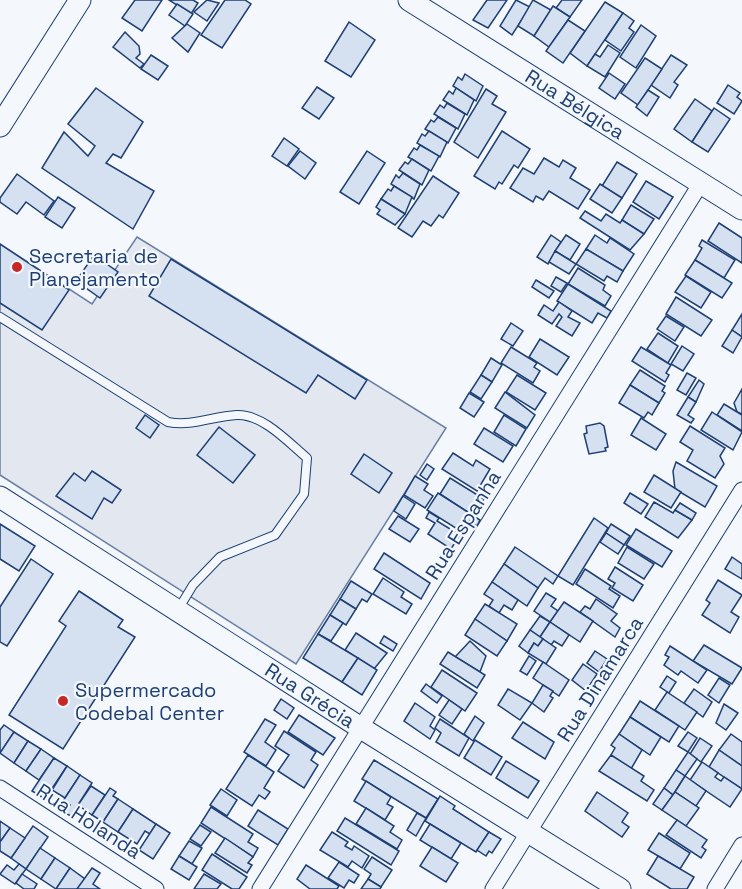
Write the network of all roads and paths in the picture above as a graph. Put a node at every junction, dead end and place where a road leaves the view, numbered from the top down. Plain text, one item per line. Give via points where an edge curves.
1 (80, 0) edge
2 (409, 0) edge
3 (0, 126) edge
4 (701, 183) junction
5 (742, 208) edge
6 (0, 317) edge
7 (742, 490) edge
8 (0, 497) edge
9 (177, 610) junction
10 (360, 728) junction
11 (0, 788) edge
12 (530, 832) junction
13 (742, 845) edge
14 (156, 889) edge
15 (260, 889) edge
16 (493, 889) edge
17 (620, 889) edge
18 (715, 889) edge

1 - 3 main road
2 - 4 main road, Rua Bélgica
4 - 5 main road, Rua Bélgica
4 - 10 street, Rua Espanha
6 - 9 lane via 168,422 181,425 238,415 250,417 277,432 307,458 304,494 275,536 220,558 193,585
7 - 12 street, Rua Dinamarca
8 - 9 main road, Rua Grécia
9 - 10 main road, Rua Grécia
10 - 12 main road, Rua Grécia
10 - 15 street, Rua Espanha
11 - 14 street, Rua Holanda
12 - 16 street, Rua Dinamarca
12 - 17 main road, Rua Grécia
13 - 18 street

